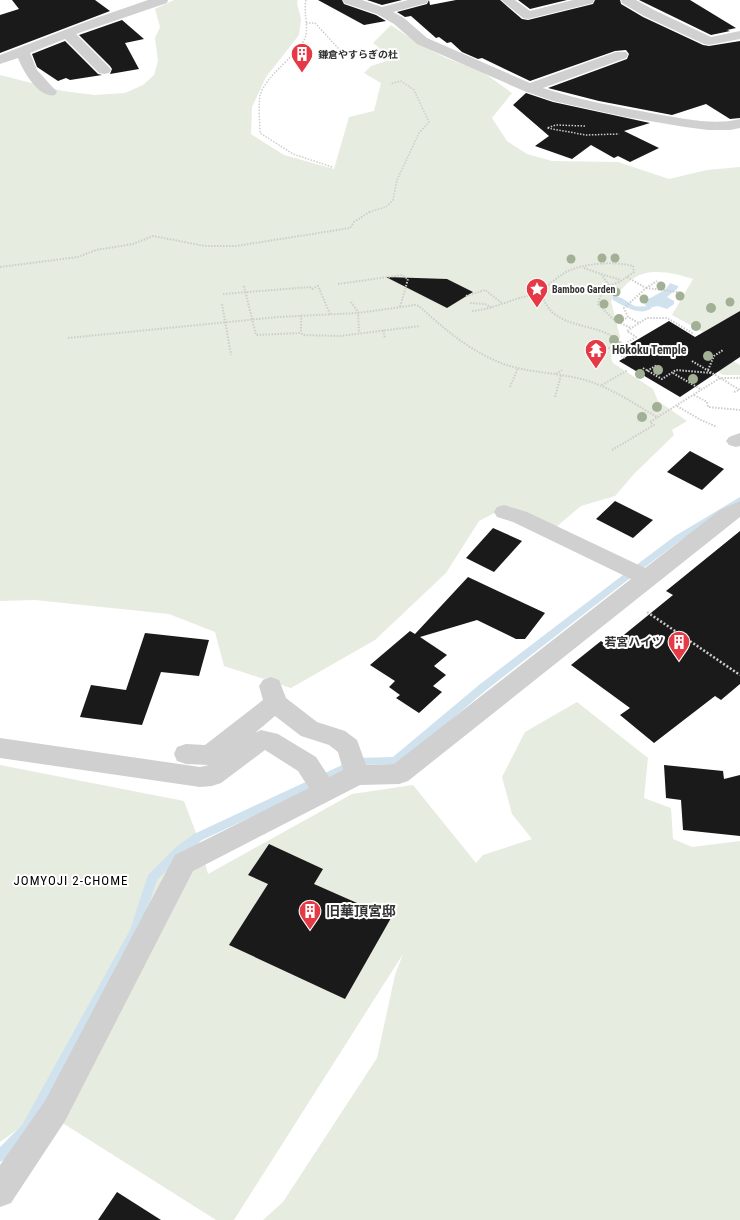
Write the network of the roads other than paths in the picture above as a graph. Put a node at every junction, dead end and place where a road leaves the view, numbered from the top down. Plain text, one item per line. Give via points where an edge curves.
1 (162, 0) edge
2 (349, 0) edge
3 (422, 0) edge
4 (507, 0) edge
5 (588, 0) edge
6 (631, 0) edge
7 (143, 2) edge
8 (382, 11) junction
9 (69, 32) junction
10 (740, 35) edge
11 (22, 51) junction
12 (621, 55) dead end
13 (0, 60) edge
14 (103, 65) dead end
15 (529, 88) junction
16 (50, 92) dead end
17 (740, 123) edge
18 (504, 512) dead end
19 (736, 515) edge
20 (648, 578) junction
21 (0, 748) edge
22 (186, 754) dead end
23 (357, 774) junction
24 (325, 791) junction
25 (0, 1192) edge

1 - 7 street
2 - 8 street
3 - 8 street
4 - 5 street via 528,15
6 - 10 street via 649,13 709,40
7 - 9 street
8 - 15 street via 422,41
9 - 11 street
9 - 14 street
11 - 13 street
11 - 16 street via 31,72
12 - 15 street
15 - 17 street via 558,98 684,123 708,126 730,126
18 - 20 street via 520,517
19 - 20 street
20 - 23 street via 399,774
21 - 24 street via 200,777 212,776 260,740 270,740 307,764
22 - 23 street via 210,755 273,694 309,730 337,738 348,747
23 - 24 street
24 - 25 street via 184,863 55,1111

